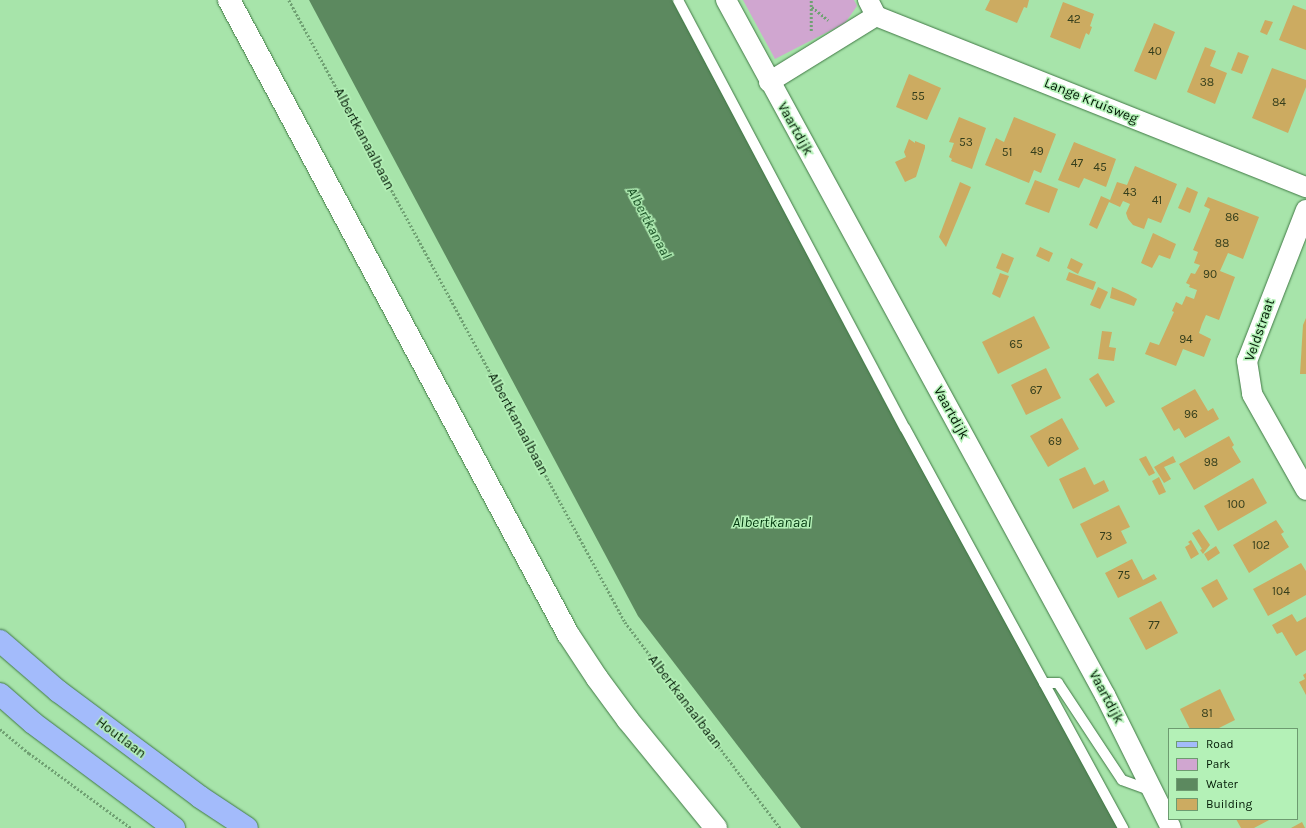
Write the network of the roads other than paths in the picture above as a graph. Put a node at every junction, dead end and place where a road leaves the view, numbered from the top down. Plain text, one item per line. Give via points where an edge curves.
1 (229, 0) edge
2 (678, 0) edge
3 (726, 0) edge
4 (872, 8) edge
5 (769, 82) junction
6 (1306, 187) edge
7 (1306, 210) edge
8 (1306, 490) edge
9 (0, 641) edge
10 (1044, 683) junction
11 (0, 694) edge
12 (1152, 790) junction
13 (174, 828) edge
14 (247, 828) edge
15 (716, 828) edge
16 (1122, 828) edge
17 (1171, 828) edge

1 - 15 street via 568,634 628,720
2 - 10 lane
3 - 5 street, Vaartdijk
4 - 5 street, Lange Kruisweg
4 - 6 street, Lange Kruisweg
5 - 12 street, Vaartdijk via 1105,695
7 - 8 street, Veldstraat via 1247,361 1252,394
9 - 14 main road, Houtlaan via 58,691 200,797
10 - 12 lane via 1058,683 1122,780
10 - 16 lane
11 - 13 main road via 33,723
12 - 17 street, Vaartdijk

